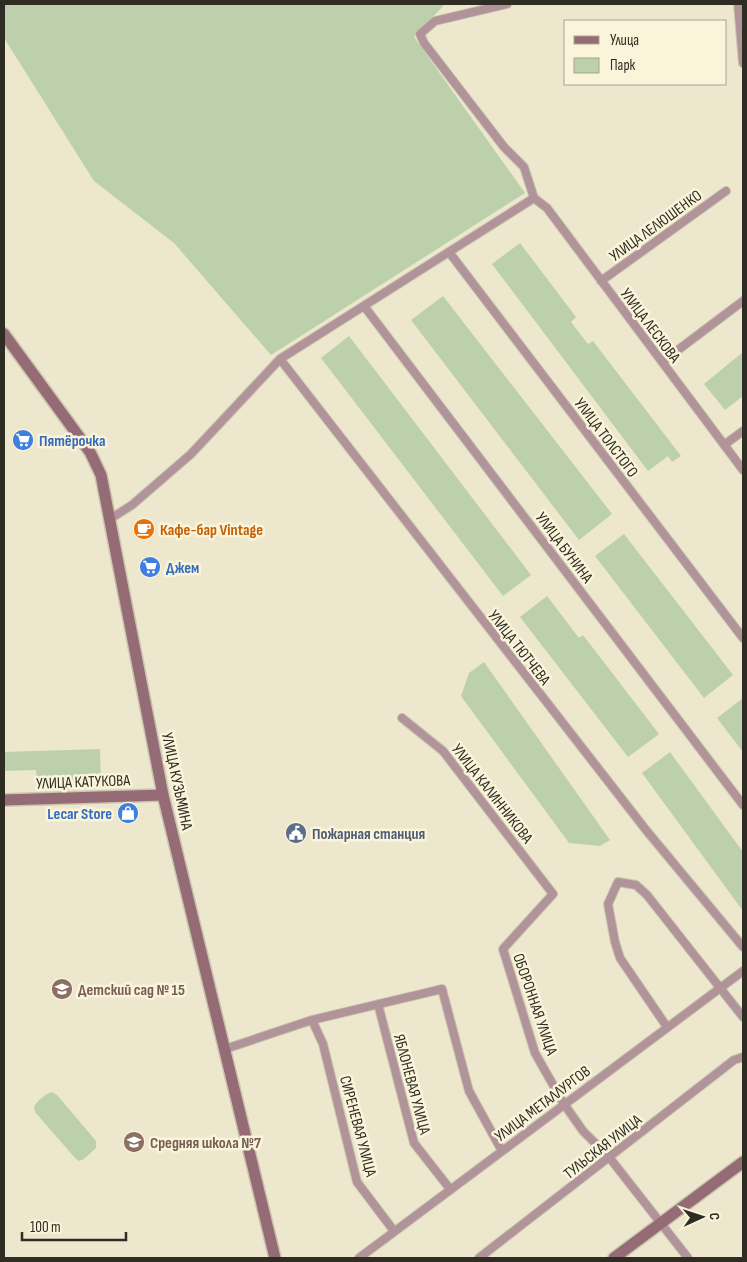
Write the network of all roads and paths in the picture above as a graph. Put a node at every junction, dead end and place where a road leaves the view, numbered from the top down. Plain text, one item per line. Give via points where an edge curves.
1 (507, 4) edge
2 (738, 4) edge
3 (743, 64) edge
4 (726, 191) dead end
5 (534, 198) junction
6 (450, 252) junction
7 (601, 281) junction
8 (743, 301) edge
9 (364, 306) junction
10 (4, 334) edge
11 (280, 360) junction
12 (662, 362) junction
13 (743, 430) edge
14 (724, 445) junction
15 (743, 470) edge
16 (110, 519) junction
17 (743, 638) edge
18 (402, 718) dead end
19 (163, 795) junction
20 (4, 800) edge
21 (743, 805) edge
22 (554, 894) joint
23 (743, 947) edge
24 (743, 971) edge
25 (721, 987) junction
26 (378, 1004) junction
27 (743, 1017) edge
28 (312, 1020) junction
29 (667, 1027) junction
30 (225, 1049) junction
31 (743, 1057) edge
32 (564, 1104) junction
33 (502, 1150) junction
34 (610, 1157) junction
35 (743, 1162) edge
36 (450, 1189) junction
37 (660, 1224) junction
38 (394, 1231) junction
39 (275, 1258) edge
40 (359, 1258) edge
41 (479, 1258) edge
42 (614, 1258) edge
43 (688, 1258) edge

1 - 5 street via 435,20 420,34 504,148 524,167
2 - 3 street
4 - 7 street, УЛИЦА ЛЕЛЮШЕНКО
5 - 6 street
5 - 7 street, УЛИЦА ЛЕСКОВА via 547,208
6 - 9 street
6 - 17 street, УЛИЦА ТОЛСТОГО
7 - 12 street, УЛИЦА ЛЕСКОВА
8 - 12 street
9 - 11 street
9 - 21 street, УЛИЦА БУНИНА
10 - 16 main road, УЛИЦА КУЗЬМИНА via 90,452 102,475
11 - 16 street via 191,454 132,505
11 - 23 street, УЛИЦА ТЮТЧЕВА via 646,830
12 - 14 street, УЛИЦА ЛЕСКОВА
13 - 14 street
14 - 15 street, УЛИЦА ЛЕСКОВА
16 - 19 main road, УЛИЦА КУЗЬМИНА
18 - 22 street, УЛИЦА КАЛИННИКОВА via 443,750
19 - 20 main road, УЛИЦА КАТУКОВА
19 - 30 main road, УЛИЦА КУЗЬМИНА
22 - 32 street, ОБОРОННАЯ УЛИЦА via 503,949 535,1053
24 - 25 street, УЛИЦА МЕТАЛЛУРГОВ
25 - 27 street
25 - 29 street, УЛИЦА МЕТАЛЛУРГОВ
25 - 29 street via 647,895 636,885 618,882 608,904 614,942 620,958
26 - 28 street
26 - 33 street via 442,989 469,1091
26 - 36 street, ЯБЛОНЕВАЯ УЛИЦА via 414,1143
28 - 30 street
28 - 38 street, СИРЕНЕВАЯ УЛИЦА via 323,1044 357,1182
29 - 32 street, УЛИЦА МЕТАЛЛУРГОВ
30 - 39 main road, УЛИЦА КУЗЬМИНА
31 - 34 street, ТУЛЬСКАЯ УЛИЦА via 734,1060
32 - 33 street, УЛИЦА МЕТАЛЛУРГОВ
32 - 34 street, ОБОРОННАЯ УЛИЦА via 583,1131
33 - 36 street, УЛИЦА МЕТАЛЛУРГОВ
34 - 37 street, ОБОРОННАЯ УЛИЦА
34 - 41 street, ТУЛЬСКАЯ УЛИЦА
35 - 37 main road
36 - 38 street, УЛИЦА МЕТАЛЛУРГОВ
37 - 42 main road
37 - 43 street, ОБОРОННАЯ УЛИЦА
38 - 40 street, УЛИЦА МЕТАЛЛУРГОВ

